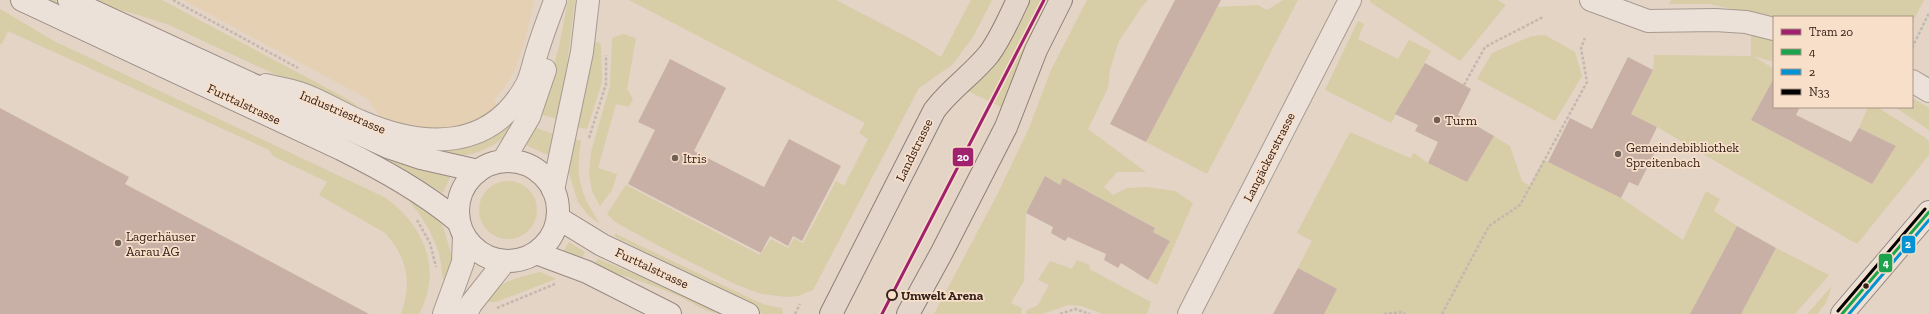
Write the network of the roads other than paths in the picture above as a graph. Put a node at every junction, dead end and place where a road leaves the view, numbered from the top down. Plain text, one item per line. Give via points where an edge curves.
1 (22, 0) edge
2 (69, 0) edge
3 (555, 0) edge
4 (588, 0) edge
5 (1018, 0) edge
6 (1061, 0) edge
7 (1350, 0) edge
8 (1591, 0) edge
9 (1773, 29) edge
10 (242, 79) junction
11 (1913, 82) edge
12 (1929, 91) edge
13 (502, 162) junction
14 (478, 172) junction
15 (553, 190) junction
16 (1929, 212) edge
17 (558, 218) junction
18 (462, 229) junction
19 (536, 253) junction
20 (506, 261) junction
21 (444, 314) edge
22 (466, 314) edge
23 (670, 314) edge
24 (748, 314) edge
25 (831, 314) edge
26 (908, 314) edge
27 (1189, 314) edge
28 (1842, 314) edge

1 - 18 street, Furttalstrasse via 381,169 431,199
2 - 10 street, Furttalstrasse
3 - 10 street, Industriestrasse via 527,84 510,108 496,121 466,136 434,141 395,135 362,123 299,93
3 - 13 street, Industriestrasse via 550,54 530,117
4 - 15 street via 582,52
5 - 25 main road, Landstrasse via 990,53 963,81 944,96 934,111
6 - 26 main road via 1036,50 1006,128
7 - 27 street, Langäckerstrasse
8 - 9 street via 1648,21 1715,20 1746,22
10 - 14 street, Furttalstrasse via 388,147
11 - 12 street
13 - 14 street
13 - 15 street via 518,162 533,168 545,177
14 - 18 street via 468,181 458,207
15 - 17 street via 558,203
16 - 28 street
17 - 19 street via 551,238
17 - 24 street, Furttalstrasse via 602,245
18 - 20 street via 474,248 485,255
18 - 21 street via 463,262
19 - 20 street via 524,259
19 - 23 street via 587,272
20 - 22 street via 471,304

